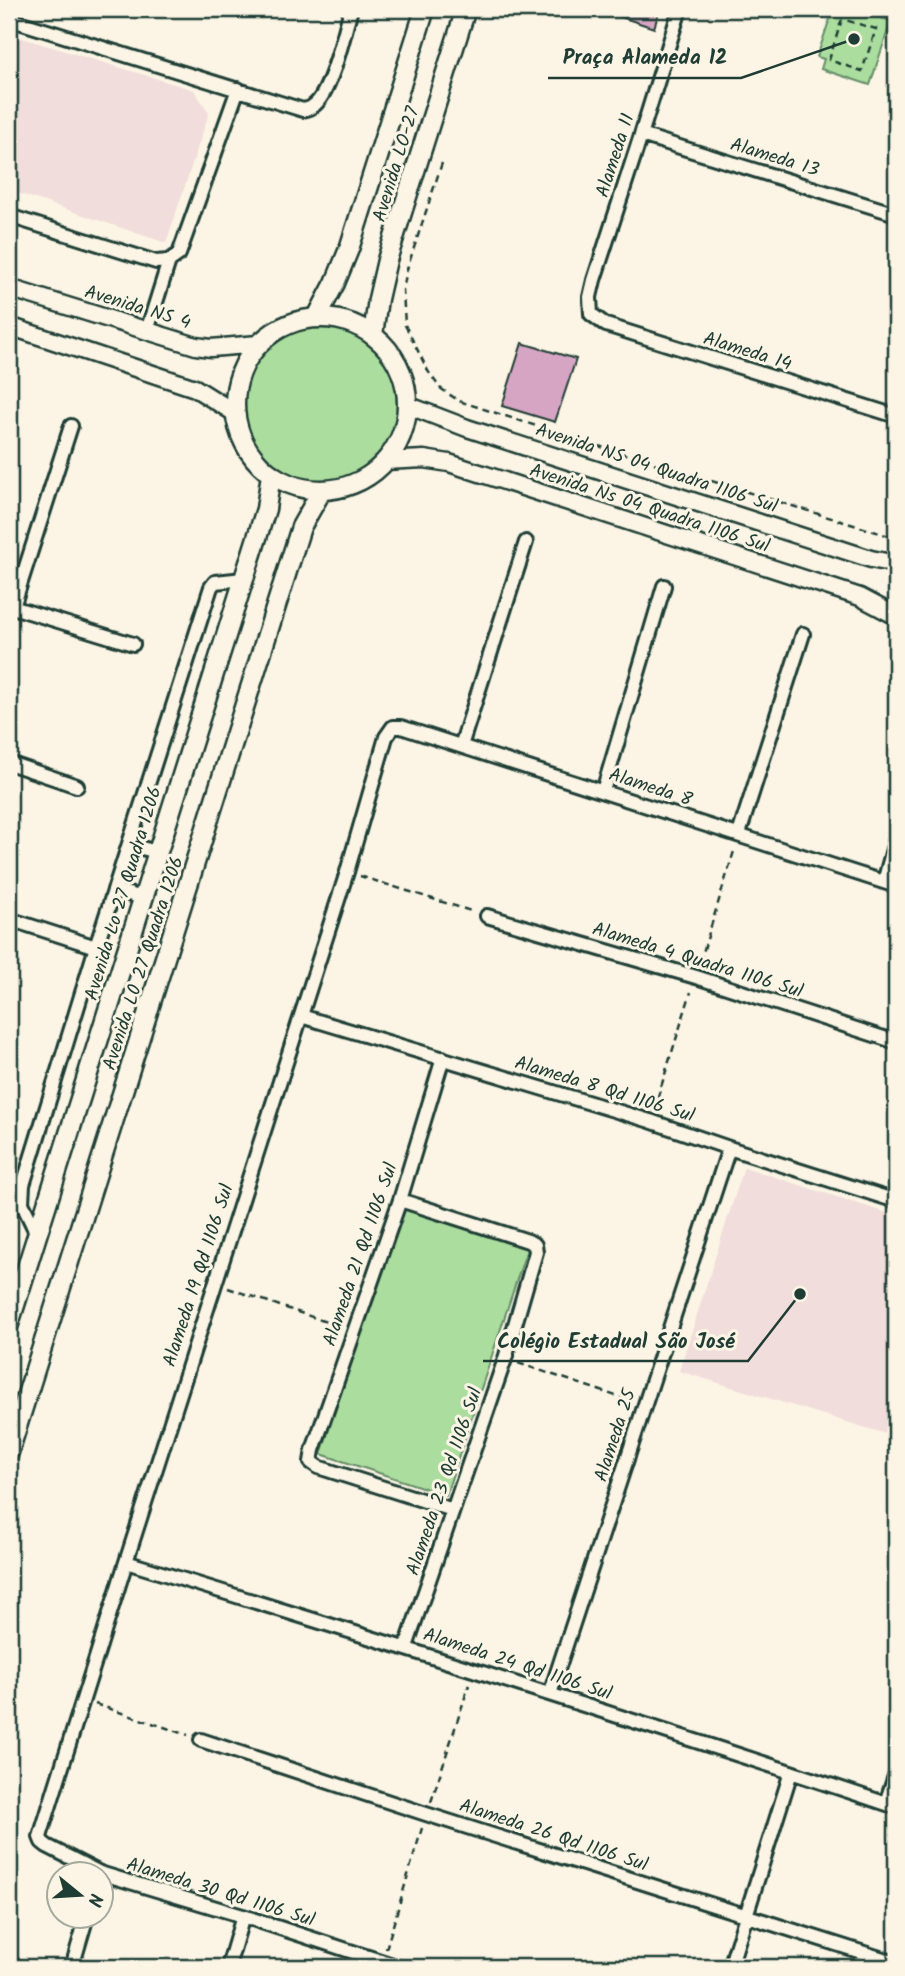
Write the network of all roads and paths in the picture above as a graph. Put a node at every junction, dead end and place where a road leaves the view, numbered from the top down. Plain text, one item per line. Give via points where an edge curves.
1 (351, 9) edge
2 (425, 9) edge
3 (466, 9) edge
4 (680, 9) edge
5 (837, 9) edge
6 (9, 19) edge
7 (842, 19) junction
8 (237, 89) junction
9 (641, 135) junction
10 (442, 163) dead end
11 (896, 214) edge
12 (9, 216) edge
13 (169, 261) junction
14 (9, 288) edge
15 (592, 314) joint
16 (317, 317) junction
17 (9, 326) edge
18 (147, 331) junction
19 (373, 335) junction
20 (258, 344) junction
21 (407, 405) junction
22 (235, 413) junction
23 (896, 416) edge
24 (71, 426) dead end
25 (385, 461) junction
26 (271, 474) junction
27 (322, 490) junction
28 (896, 538) edge
29 (526, 542) dead end
30 (896, 564) edge
31 (244, 579) junction
32 (664, 586) dead end
33 (11, 607) edge
34 (896, 617) edge
35 (803, 634) dead end
36 (133, 644) dead end
37 (393, 727) joint
38 (461, 746) junction
39 (9, 763) edge
40 (77, 786) dead end
41 (603, 791) junction
42 (739, 835) junction
43 (896, 838) edge
44 (129, 845) junction
45 (158, 852) junction
46 (347, 872) junction
47 (890, 884) edge
48 (114, 890) junction
49 (143, 898) junction
50 (487, 916) joint
51 (9, 919) edge
52 (96, 947) junction
53 (301, 1016) junction
54 (896, 1042) edge
55 (443, 1058) junction
56 (729, 1148) junction
57 (400, 1200) junction
58 (896, 1201) edge
59 (37, 1234) junction
60 (215, 1284) junction
61 (9, 1324) edge
62 (353, 1331) junction
63 (505, 1359) junction
64 (644, 1406) junction
65 (9, 1452) edge
66 (453, 1510) junction
67 (126, 1562) junction
68 (406, 1647) junction
69 (550, 1694) junction
70 (82, 1700) junction
71 (201, 1740) joint
72 (791, 1772) junction
73 (896, 1773) edge
74 (891, 1805) edge
75 (40, 1837) joint
76 (74, 1860) edge
77 (116, 1879) edge
78 (243, 1916) junction
79 (747, 1916) junction
80 (83, 1930) edge
81 (896, 1963) edge
82 (382, 1965) edge
83 (72, 1967) edge
84 (228, 1967) edge
85 (399, 1967) edge
86 (730, 1967) edge

1 - 8 street via 331,77 315,106 303,110
2 - 16 main road, Avenida LO-27 via 349,249
3 - 19 main road, Avenida LO-27 via 387,260
4 - 9 street, Alameda 11
5 - 7 path
6 - 8 street
7 - 7 path via 876,29 862,71 829,60
8 - 13 street via 179,254
9 - 11 street, Alameda 13
9 - 15 street, Alameda 11 via 594,280
10 - 28 path via 403,290 405,325 440,387 459,401
12 - 13 street via 156,262
13 - 18 street
14 - 18 street, Avenida NS 4
15 - 23 street, Alameda 14 via 606,326
16 - 19 main road via 340,319
16 - 20 main road via 275,330
17 - 22 street via 195,388
18 - 20 street, Avenida NS 4 via 211,348
19 - 21 main road via 395,359
20 - 22 main road via 239,376
21 - 25 main road via 397,444
21 - 30 street, Avenida NS 04 Quadra 1106 Sul
22 - 26 main road via 253,458
24 - 33 street
25 - 27 main road via 357,482
25 - 34 street, Avenida Ns 04 Quadra 1106 Sul via 449,463 860,597
26 - 27 main road via 304,489
26 - 31 main road, Avenida Lo 27 Quadra 1206 via 266,509
27 - 65 main road, Avenida L0 27 Quadra 1206 via 301,527
29 - 38 street
31 - 44 street via 215,582 211,587
31 - 45 main road, Avenida Lo 27 Quadra 1206
32 - 41 street
33 - 36 street
35 - 42 street
37 - 38 street, Alameda 8
37 - 46 street, Alameda 19 Qd 1106 Sul via 386,737
38 - 41 street, Alameda 8
39 - 40 street
41 - 42 street, Alameda 8
42 - 47 street, Alameda 8
43 - 47 street
44 - 45 street
44 - 48 street
45 - 49 main road, Avenida Lo 27 Quadra 1206
46 - 50 path
46 - 53 street, Alameda 19 Qd 1106 Sul
48 - 49 street
48 - 52 street
49 - 59 main road, Avenida Lo 27 Quadra 1206
50 - 54 street, Alameda 4 Quadra 1106 Sul
51 - 52 street
52 - 59 street via 23,1185 22,1203
53 - 55 street, Alameda 8 Qd 1106 Sul
53 - 60 street, Alameda 19 Qd 1106 Sul
55 - 56 street, Alameda 8 Qd 1106 Sul
55 - 57 street, Alameda 21 Qd 1106 Sul
56 - 58 street, Alameda 8 Qd 1106 Sul
56 - 64 street, Alameda 25
57 - 62 street, Alameda 21 Qd 1106 Sul
57 - 63 street, Alameda 23 Qd 1106 Sul via 535,1245 537,1252
59 - 61 main road, Avenida Lo 27 Quadra 1206
60 - 62 path
60 - 67 street, Alameda 19 Qd 1106 Sul
62 - 66 street, Alameda 21 Qd 1106 Sul via 311,1462
63 - 64 path
63 - 66 street, Alameda 23 Qd 1106 Sul
64 - 69 street, Alameda 25
66 - 68 street, Alameda 23 Qd 1106 Sul
67 - 68 street, Alameda 24 Qd 1106 Sul
67 - 70 street, Alameda 19 Qd 1106 Sul
68 - 69 street, Alameda 24 Qd 1106 Sul
69 - 72 street, Alameda 24 Qd 1106 Sul
70 - 71 path
70 - 75 street, Alameda 19 Qd 1106 Sul
71 - 79 street, Alameda 26 Qd 1106 Sul
72 - 74 street, Alameda 24 Qd 1106 Sul
72 - 79 street
73 - 74 street
75 - 76 street, Alameda 30 Qd 1106 Sul
77 - 78 street, Alameda 30 Qd 1106 Sul
78 - 82 street, Alameda 30 Qd 1106 Sul
78 - 84 street
79 - 81 street, Alameda 26 Qd 1106 Sul
79 - 86 street
80 - 83 street
82 - 85 street, Alameda 30 Qd 1106 Sul

